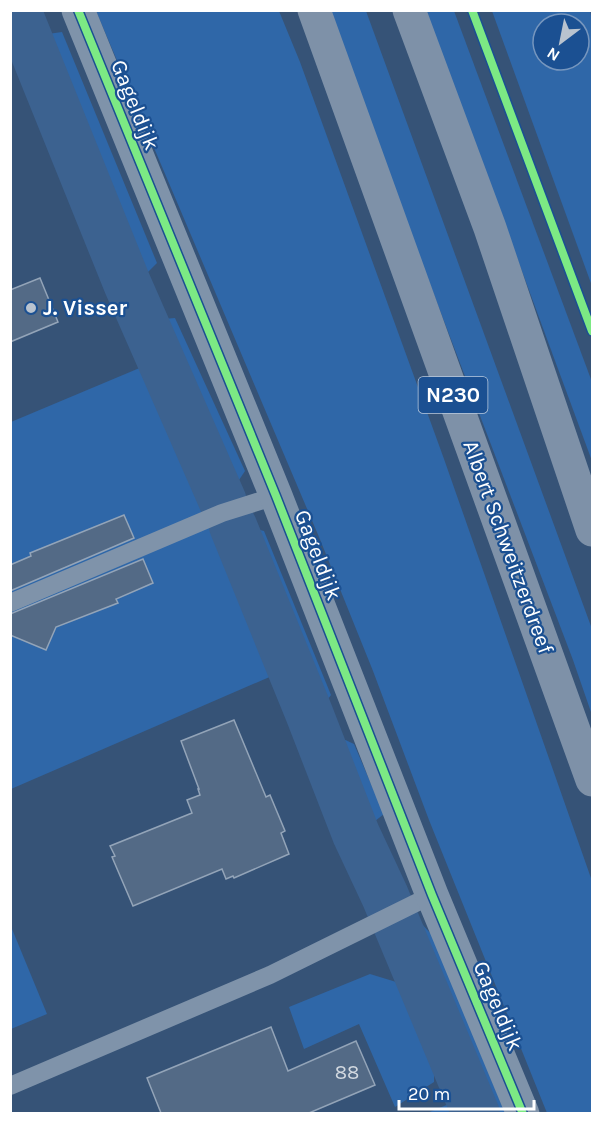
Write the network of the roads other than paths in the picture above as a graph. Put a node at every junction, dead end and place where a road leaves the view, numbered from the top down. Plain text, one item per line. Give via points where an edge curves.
1 (78, 10) edge
2 (314, 10) edge
3 (409, 10) edge
4 (276, 496) junction
5 (592, 530) edge
6 (10, 603) edge
7 (592, 780) edge
8 (432, 895) junction
9 (10, 1086) edge
10 (523, 1113) edge

1 - 4 street, Gageldijk
2 - 7 highway, Albert Schweitzerdreef / N230
3 - 5 highway via 490,228
4 - 6 lane via 222,513
4 - 8 street, Gageldijk
8 - 9 lane via 270,975
8 - 10 street, Gageldijk

